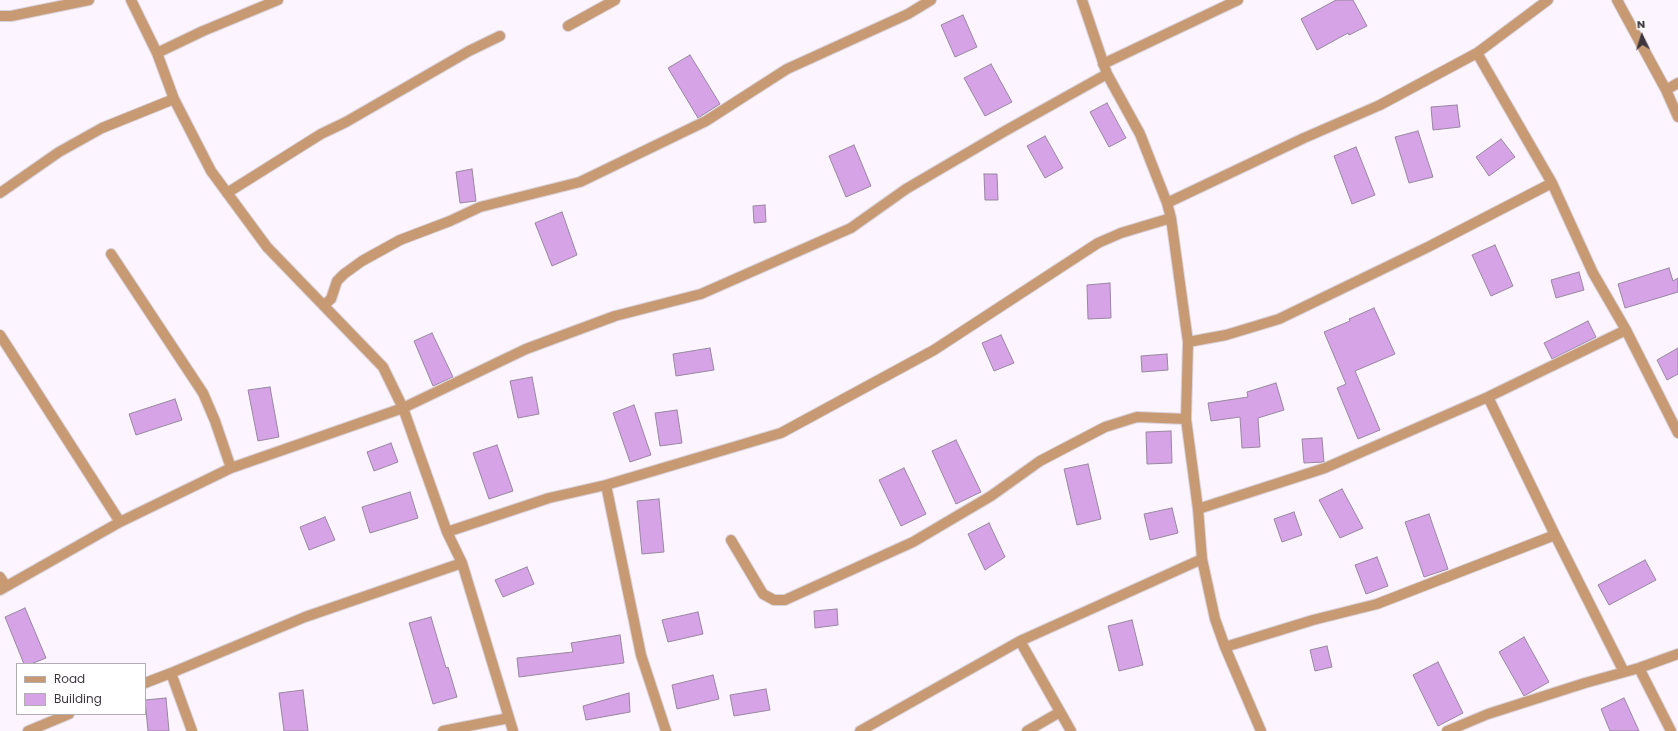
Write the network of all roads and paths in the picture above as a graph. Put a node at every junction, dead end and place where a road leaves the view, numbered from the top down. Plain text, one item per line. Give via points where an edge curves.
1 (89, 0) edge
2 (131, 0) edge
3 (278, 0) edge
4 (615, 0) edge
5 (930, 0) edge
6 (1082, 0) edge
7 (1238, 0) edge
8 (1548, 0) edge
9 (1617, 0) edge
10 (0, 16) edge
11 (568, 26) dead end
12 (500, 36) dead end
13 (157, 53) junction
14 (1478, 53) junction
15 (1103, 64) junction
16 (1107, 74) junction
17 (1678, 83) edge
18 (1666, 90) junction
19 (174, 99) junction
20 (1678, 117) edge
21 (1552, 183) junction
22 (227, 192) junction
23 (0, 193) edge
24 (1167, 203) junction
25 (1171, 218) junction
26 (111, 254) dead end
27 (324, 305) junction
28 (1626, 330) junction
29 (0, 335) edge
30 (1188, 342) junction
31 (1488, 397) junction
32 (403, 408) junction
33 (1186, 419) junction
34 (1678, 433) edge
35 (231, 468) junction
36 (606, 485) junction
37 (1198, 509) junction
38 (120, 522) junction
39 (447, 532) junction
40 (1555, 535) junction
41 (731, 540) dead end
42 (1202, 559) junction
43 (462, 563) junction
44 (0, 577) edge
45 (3, 588) edge
46 (1020, 641) junction
47 (1225, 647) junction
48 (1678, 654) edge
49 (1639, 668) junction
50 (1624, 672) junction
51 (171, 673) junction
52 (146, 683) edge
53 (1060, 712) junction
54 (67, 715) edge
55 (509, 718) junction
56 (28, 731) edge
57 (192, 731) edge
58 (443, 731) edge
59 (513, 731) edge
60 (666, 731) edge
61 (860, 731) edge
62 (1027, 731) edge
63 (1071, 731) edge
64 (1262, 731) edge
65 (1447, 731) edge
66 (1671, 731) edge

1 - 10 street
2 - 13 street
3 - 13 street
4 - 11 street
5 - 27 street via 908,14 787,69 706,121 580,182 480,207 400,240 344,274 337,281 331,299
6 - 15 street
7 - 15 street
8 - 14 street
9 - 18 street
12 - 22 street via 321,134
13 - 19 street
14 - 21 street
14 - 24 street via 1380,105
15 - 16 street
16 - 24 street via 1140,134
16 - 32 street via 906,189 851,228 702,294 615,316 526,349
17 - 18 street
18 - 20 street
19 - 22 street via 211,171
19 - 23 street via 102,128 59,152
21 - 28 street via 1593,273
21 - 30 street via 1279,319 1226,335
22 - 27 street via 267,247
24 - 25 street
25 - 30 street
25 - 36 street via 1121,233 1098,243 934,350 781,433
26 - 35 street via 203,393
27 - 32 street via 383,367
28 - 31 street
28 - 34 street
29 - 38 street
30 - 33 street
31 - 37 street via 1325,468
31 - 40 street
32 - 35 street
32 - 39 street
33 - 37 street
33 - 41 street via 1137,417 1105,427 1040,461 991,496 913,542 785,600 774,600 763,594
35 - 38 street
36 - 39 street via 549,498
36 - 60 street via 641,655
37 - 42 street
38 - 45 street
39 - 43 street
40 - 47 street via 1377,604 1312,620
40 - 50 street
42 - 46 street
42 - 47 street via 1215,619
43 - 51 street via 305,617
43 - 55 street
44 - 45 street
46 - 53 street
46 - 61 street
47 - 64 street
48 - 49 street
49 - 50 street
49 - 66 street
50 - 65 street via 1488,714
51 - 52 street
51 - 57 street
53 - 62 street
53 - 63 street
54 - 56 street
55 - 58 street
55 - 59 street

